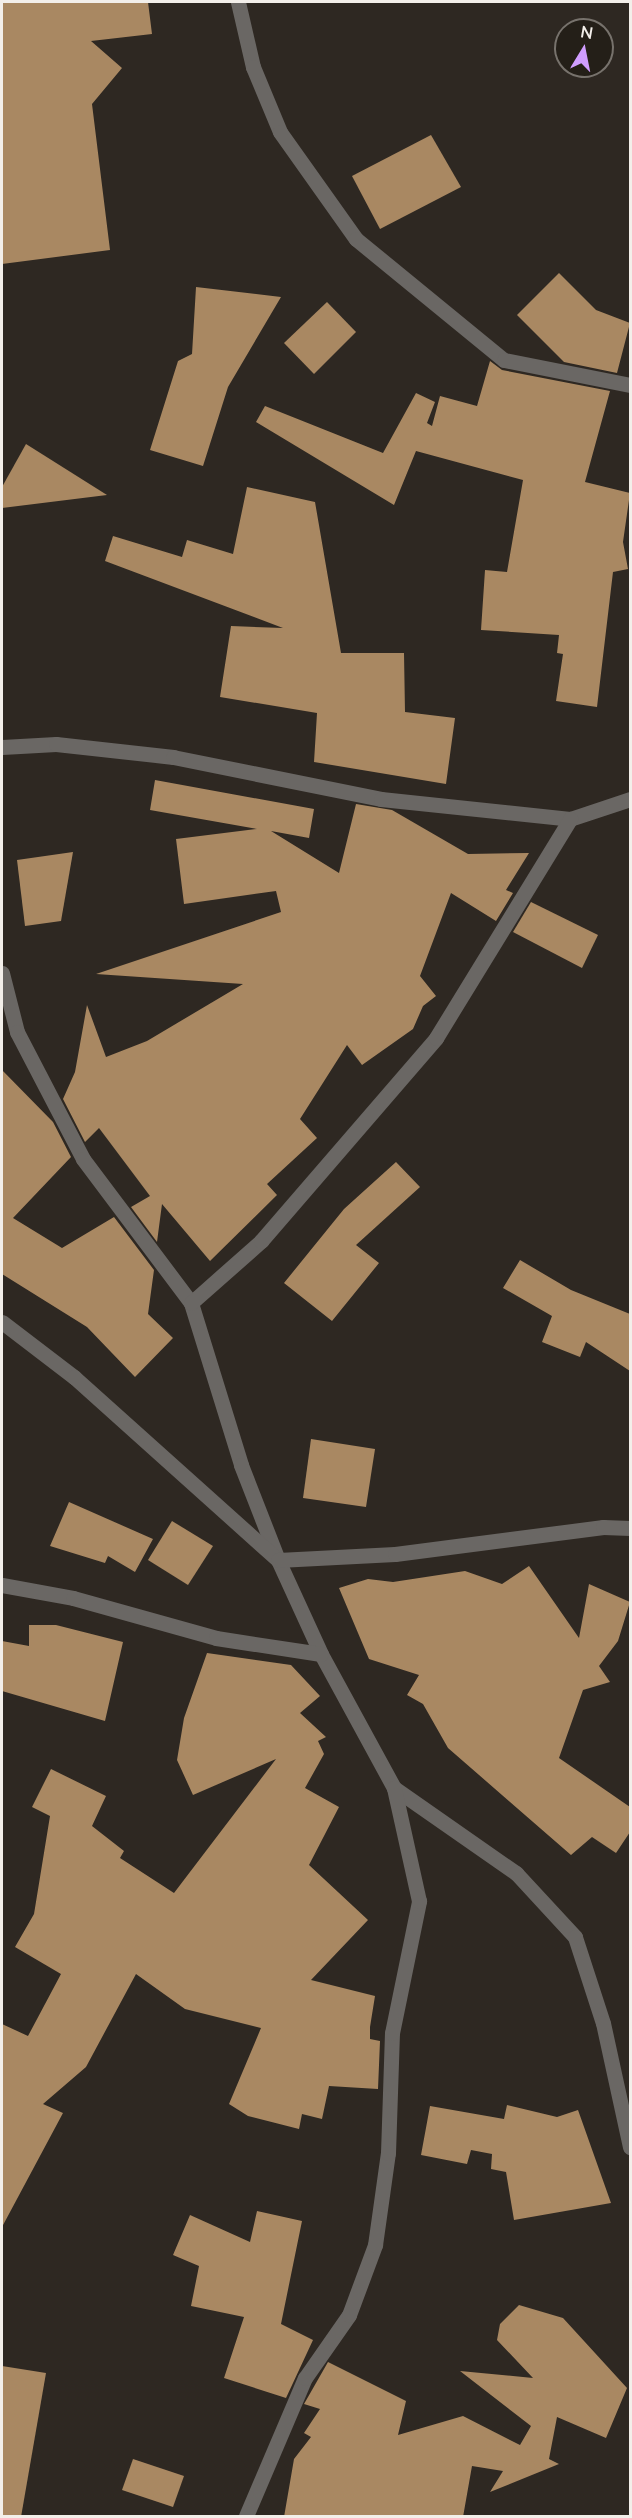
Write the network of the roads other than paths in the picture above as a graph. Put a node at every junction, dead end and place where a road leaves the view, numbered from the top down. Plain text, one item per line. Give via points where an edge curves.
1 (238, 2) edge
2 (630, 385) edge
3 (2, 747) edge
4 (630, 799) edge
5 (570, 819) junction
6 (2, 973) edge
7 (191, 1303) junction
8 (2, 1322) edge
9 (630, 1528) edge
10 (278, 1560) junction
11 (2, 1585) edge
12 (321, 1654) junction
13 (394, 1788) junction
14 (630, 2147) edge
15 (246, 2517) edge

1 - 2 street via 253,67 280,132 356,239 504,360
3 - 5 street via 56,744 173,757 381,799
4 - 5 street
5 - 7 street via 436,1038 269,1233
6 - 7 street via 17,1032 83,1159
7 - 10 street via 241,1465
8 - 10 street via 74,1377
9 - 10 street via 603,1527 395,1554
10 - 12 street
11 - 12 street via 73,1598 216,1638
12 - 13 street
13 - 14 street via 516,1873 575,1937 603,2023
13 - 15 street via 419,1901 392,2033 388,2154 375,2246 349,2315 305,2378

